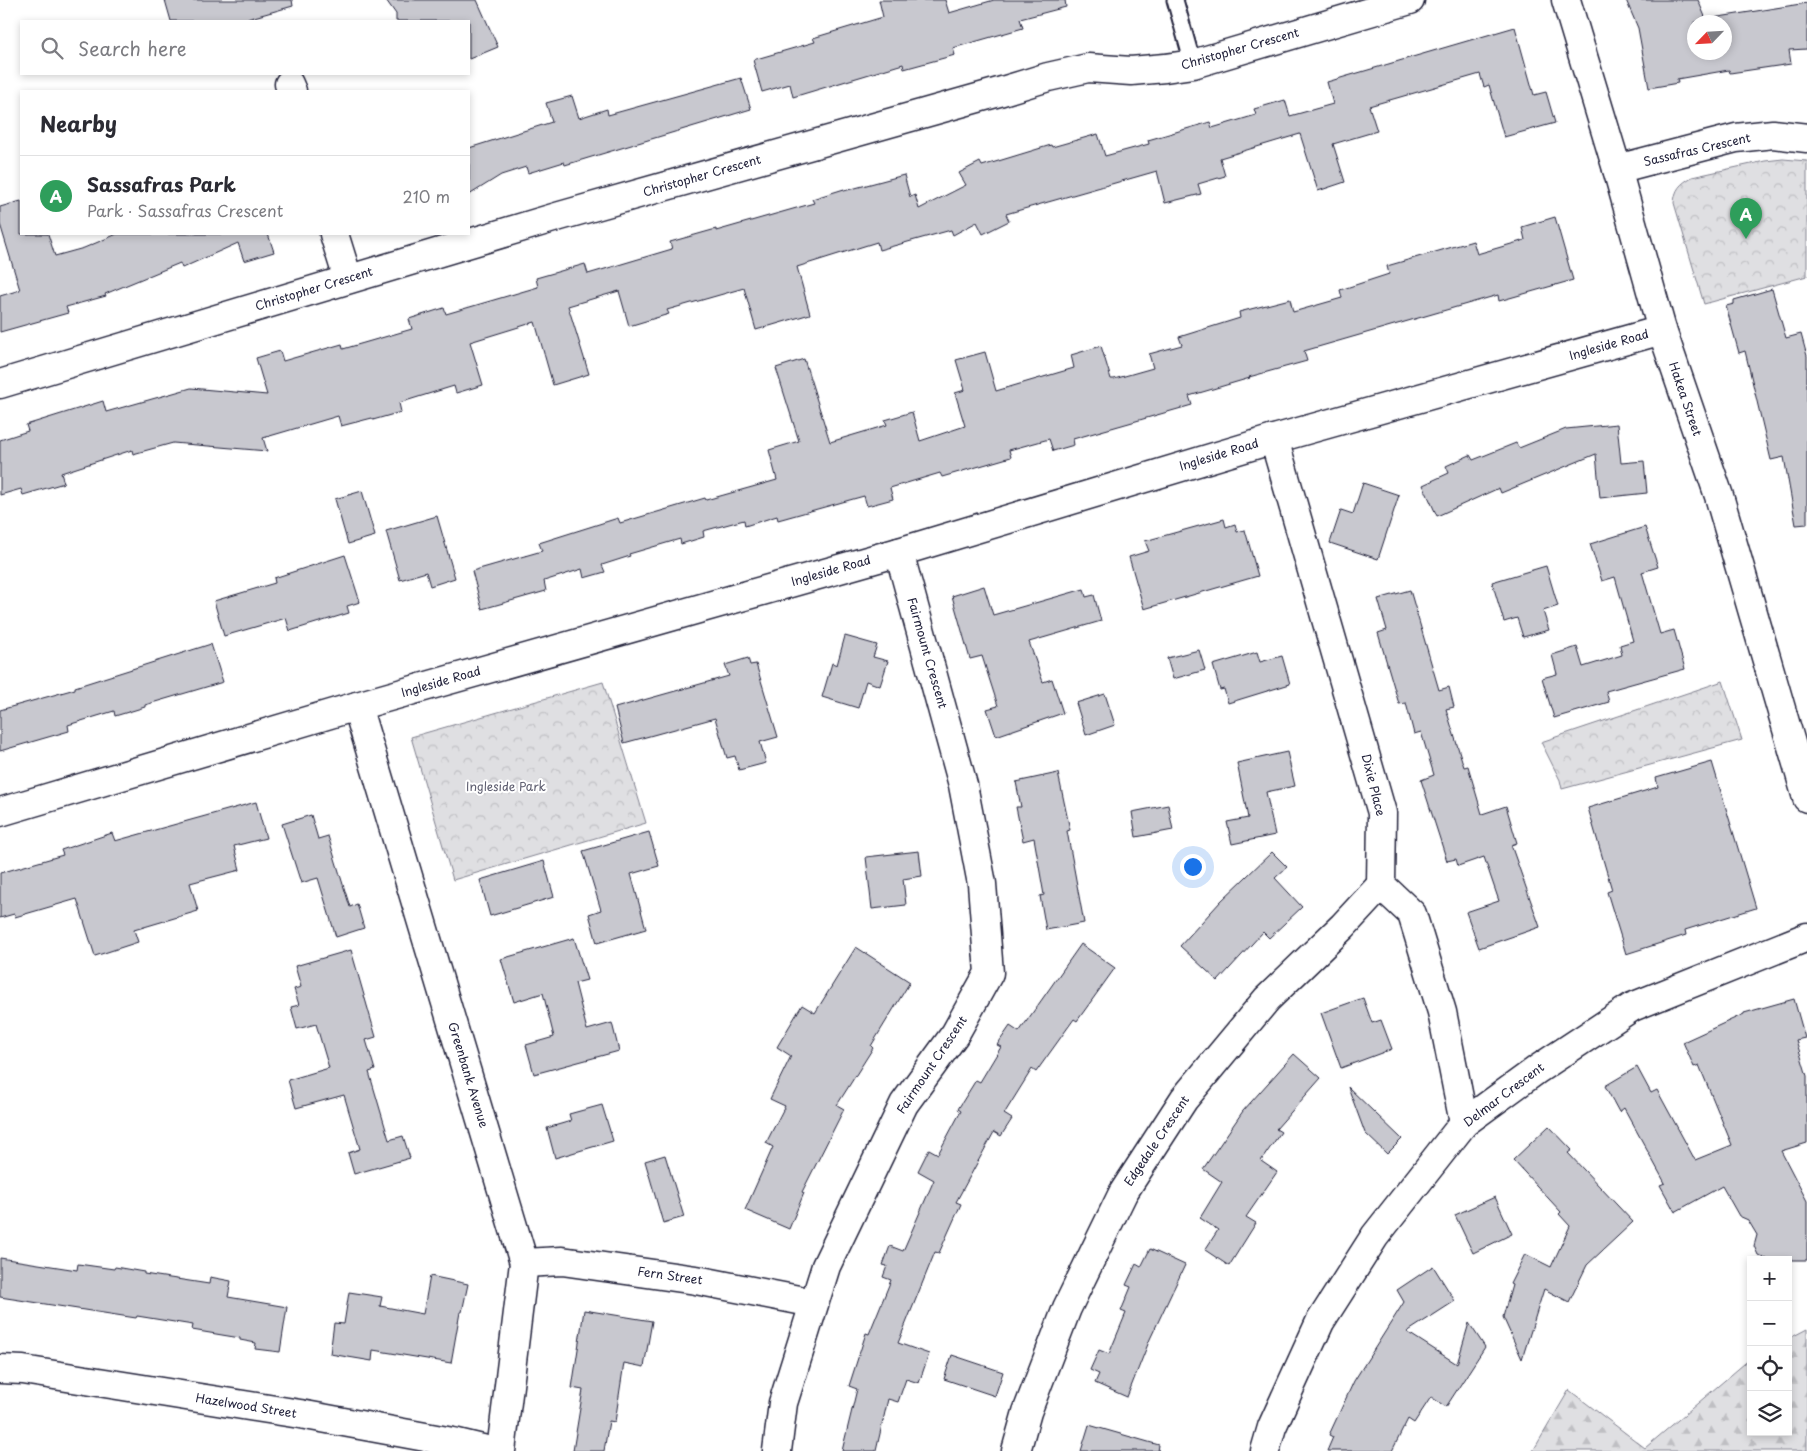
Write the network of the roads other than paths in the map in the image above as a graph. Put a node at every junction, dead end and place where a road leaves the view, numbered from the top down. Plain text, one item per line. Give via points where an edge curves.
1 (1175, 0) edge
2 (1410, 0) edge
3 (1566, 0) edge
4 (1193, 64) junction
5 (1807, 138) edge
6 (1617, 169) junction
7 (334, 235) edge
8 (348, 279) junction
9 (1662, 330) junction
10 (0, 384) edge
11 (1274, 439) junction
12 (898, 552) junction
13 (357, 706) junction
14 (1805, 784) edge
15 (0, 812) edge
16 (1381, 885) junction
17 (1807, 937) edge
18 (1464, 1123) junction
19 (524, 1263) junction
20 (814, 1304) junction
21 (0, 1369) edge
22 (491, 1451) edge
23 (501, 1451) edge
24 (777, 1451) edge
25 (1016, 1451) edge
26 (1264, 1451) edge

1 - 4 lane
2 - 4 street, Christopher Crescent
3 - 6 street, Hakea Street
4 - 8 street, Christopher Crescent via 1130,71 1088,68 1048,77
5 - 6 street, Sassafras Crescent via 1773,134 1736,138
6 - 9 street, Hakea Street
7 - 8 street
8 - 10 street, Christopher Crescent
9 - 11 street, Ingleside Road
9 - 14 street, Hakea Street via 1718,496
11 - 12 street, Ingleside Road
11 - 16 street, Dixie Place via 1382,813
12 - 13 street, Ingleside Road
12 - 20 street, Fairmount Crescent via 963,785 982,884 989,973 955,1034 904,1104 826,1266
13 - 15 street, Ingleside Road
13 - 19 street, Greenbank Avenue
16 - 18 street via 1412,914 1442,1012
16 - 25 street, Edgedale Crescent via 1267,999 1184,1099 1128,1185 1067,1308 1027,1412
17 - 18 street, Delmar Crescent via 1632,1007
18 - 26 street, Delmar Crescent via 1375,1236 1320,1322
19 - 20 street, Fern Street via 562,1261 686,1278
19 - 23 street, Greenbank Avenue
20 - 24 street, Fairmount Crescent via 783,1403
21 - 22 street, Hazelwood Street via 300,1414

